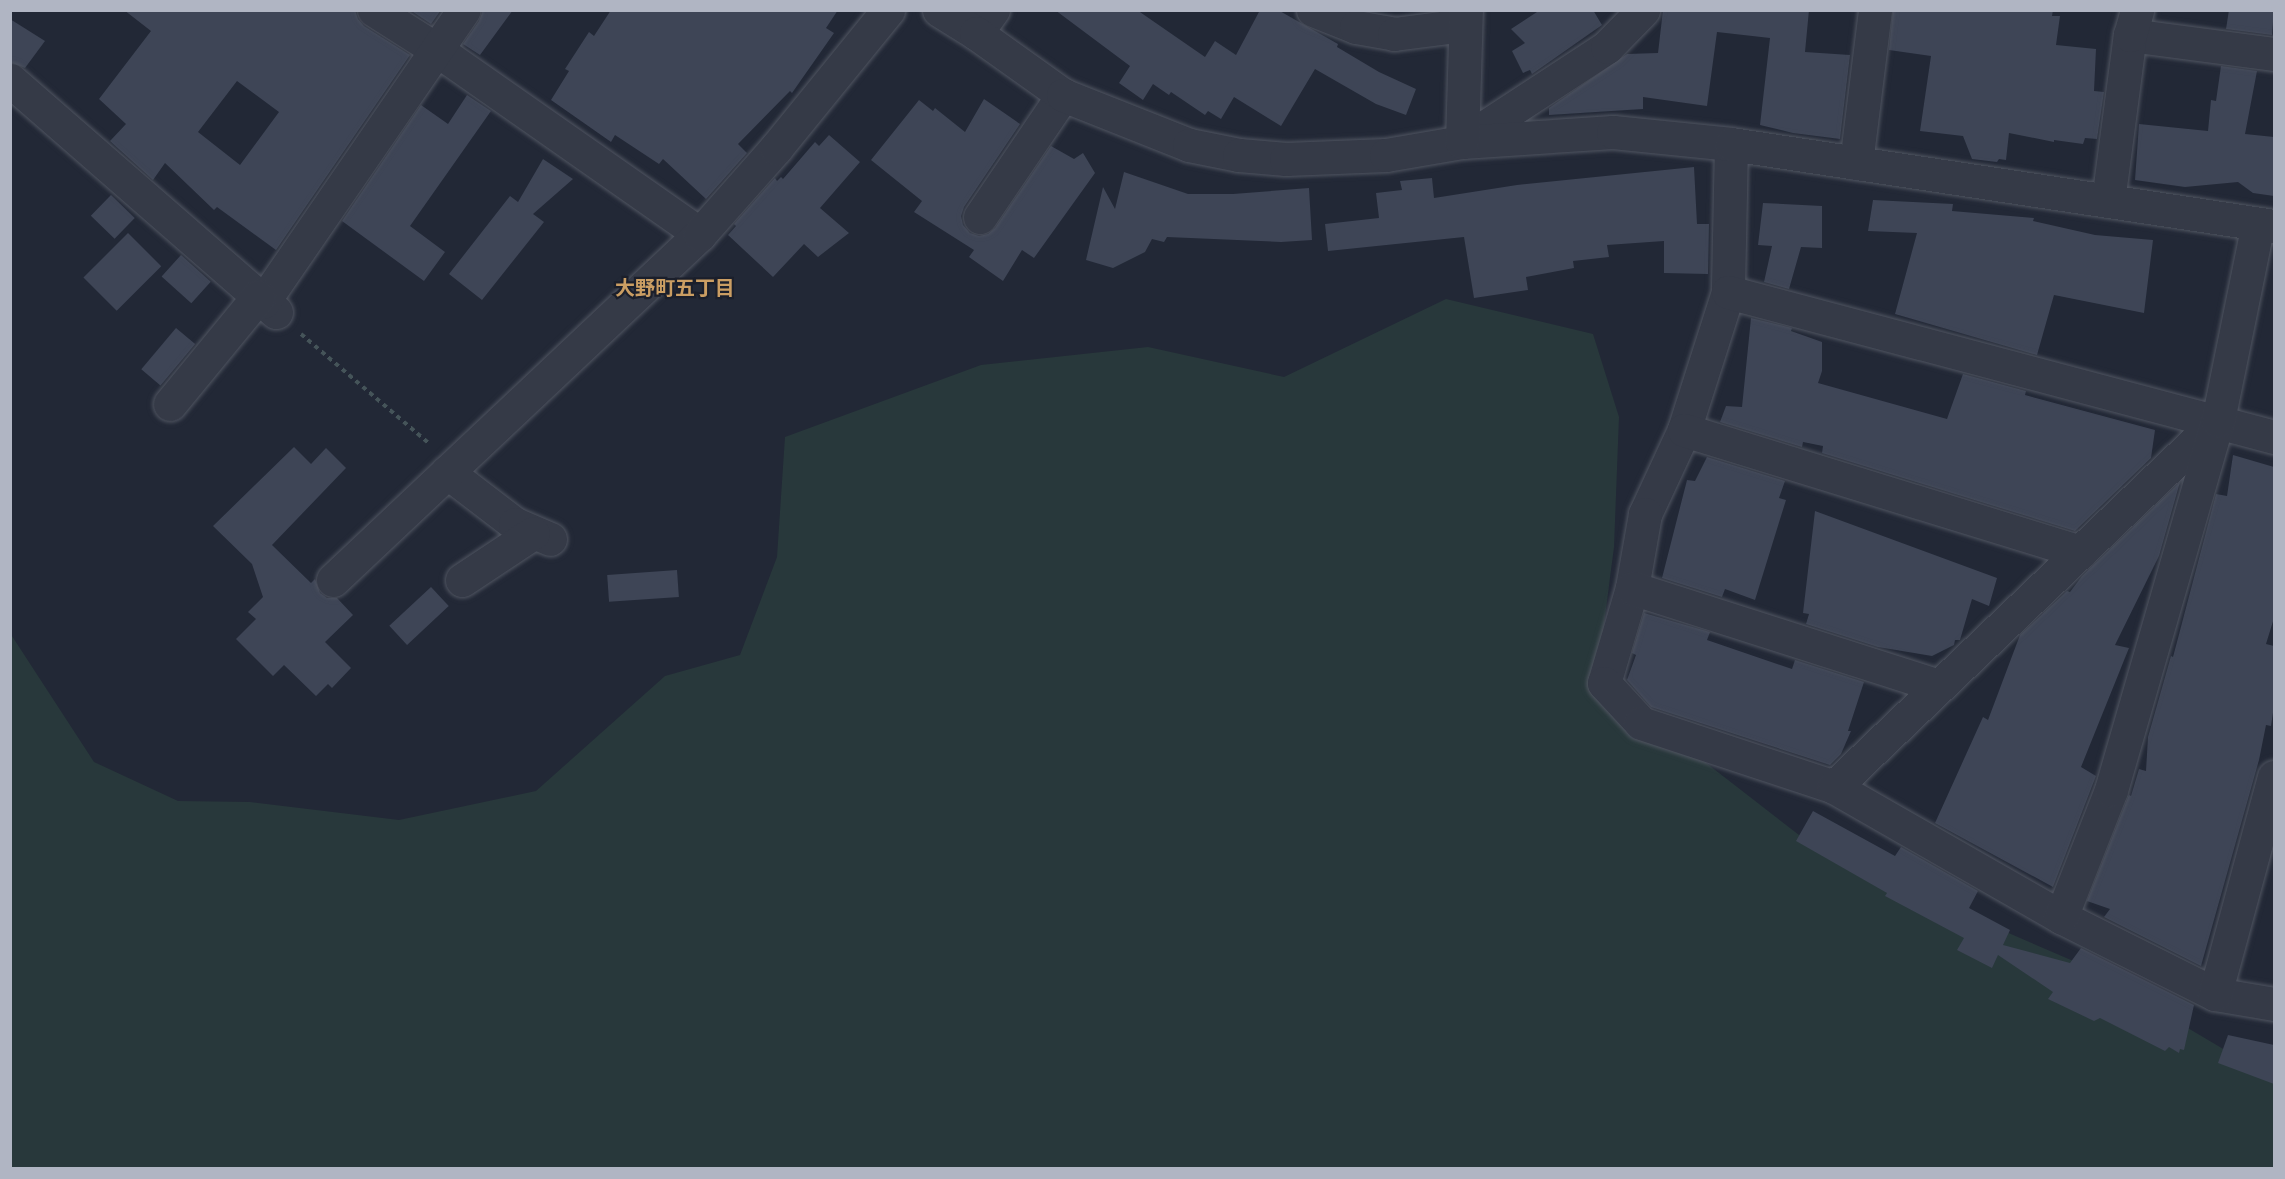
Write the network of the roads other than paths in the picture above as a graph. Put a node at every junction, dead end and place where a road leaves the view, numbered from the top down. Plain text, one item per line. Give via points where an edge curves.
1 (374, 10) edge
2 (464, 10) edge
3 (888, 10) edge
4 (939, 10) edge
5 (1313, 10) edge
6 (1643, 10) edge
7 (1875, 10) edge
8 (1465, 18) edge
9 (985, 22) edge
10 (2133, 23) edge
11 (437, 50) junction
12 (2274, 54) edge
13 (10, 80) edge
14 (1063, 96) junction
15 (1462, 142) junction
16 (1731, 144) junction
17 (1856, 163) junction
18 (2108, 201) junction
19 (980, 217) dead end
20 (2266, 225) edge
21 (700, 234) junction
22 (1728, 292) junction
23 (266, 303) junction
24 (170, 404) dead end
25 (2218, 420) junction
26 (1684, 429) junction
27 (2274, 437) edge
28 (448, 464) junction
29 (2082, 552) junction
30 (333, 580) dead end
31 (462, 580) dead end
32 (1632, 588) junction
33 (1939, 686) junction
34 (2274, 777) edge
35 (1834, 787) junction
36 (2061, 917) junction
37 (2215, 994) junction
38 (2274, 1004) edge

1 - 11 street
2 - 11 street
3 - 21 street
4 - 9 street
5 - 8 street via 1356,27 1394,34
6 - 15 street via 1607,47
7 - 17 street
8 - 15 street
9 - 14 street
10 - 12 street
10 - 18 street
11 - 21 street
11 - 23 street
13 - 23 street
14 - 15 street via 1189,145 1239,155 1286,159 1386,155
14 - 19 street
15 - 16 street via 1613,132
16 - 17 street
16 - 22 street
17 - 18 street
18 - 20 street
20 - 25 street
21 - 28 street
22 - 25 street
22 - 26 street
23 - 24 street
25 - 27 street
25 - 29 street
25 - 36 street via 2111,790
26 - 29 street
26 - 32 street via 1645,514
28 - 30 street
28 - 31 street via 514,524 541,536
29 - 33 street
32 - 33 street
32 - 35 street via 1604,683 1641,723
33 - 35 street
34 - 37 street
35 - 36 street
36 - 37 street
37 - 38 street

